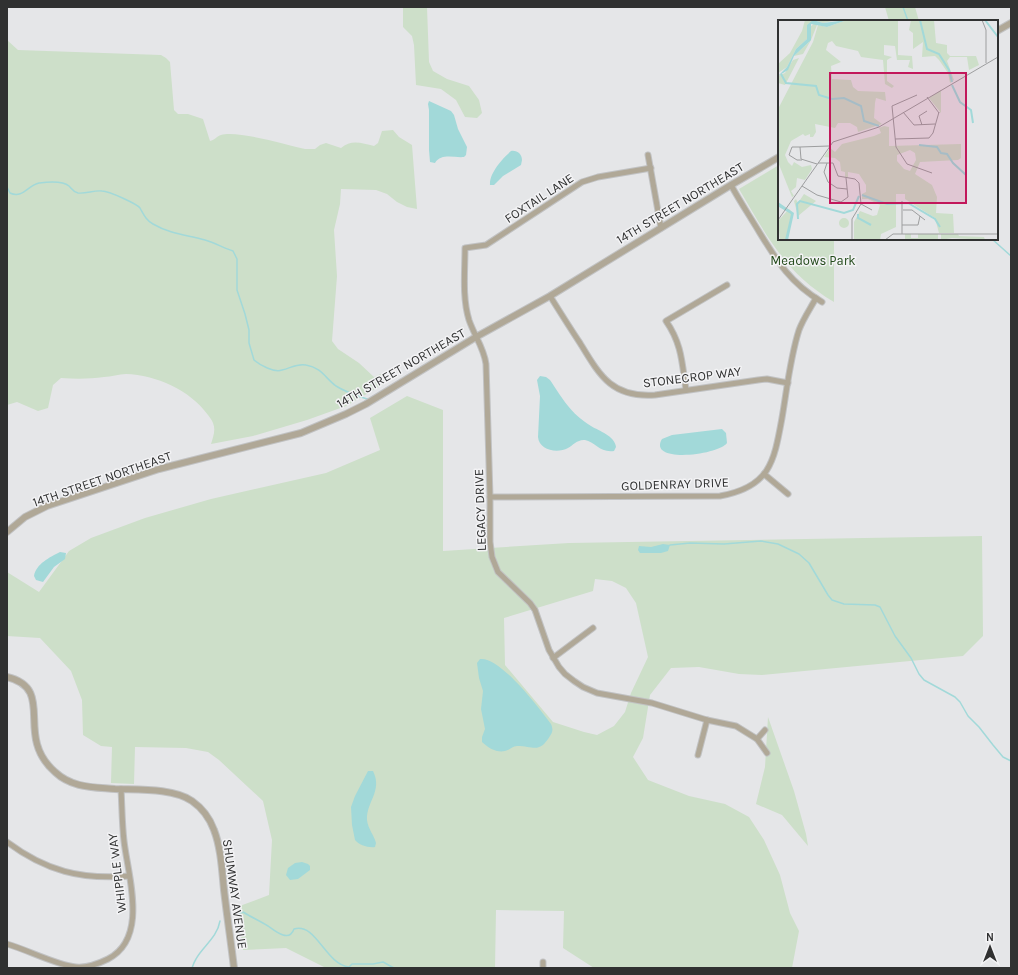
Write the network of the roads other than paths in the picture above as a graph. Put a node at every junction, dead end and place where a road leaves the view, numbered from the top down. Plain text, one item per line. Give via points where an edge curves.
1 (1011, 23) edge
2 (998, 30) edge
3 (648, 155) dead end
4 (778, 158) edge
5 (651, 168) junction
6 (731, 185) junction
7 (661, 228) junction
8 (465, 248) joint
9 (727, 285) dead end
10 (550, 296) junction
11 (816, 298) junction
12 (822, 302) dead end
13 (476, 337) junction
14 (788, 383) junction
15 (686, 390) junction
16 (764, 474) junction
17 (788, 494) dead end
18 (490, 497) junction
19 (7, 532) edge
20 (593, 628) dead end
21 (553, 658) junction
22 (7, 677) edge
23 (707, 720) junction
24 (765, 730) dead end
25 (757, 738) junction
26 (767, 753) dead end
27 (698, 755) dead end
28 (121, 789) junction
29 (7, 842) edge
30 (129, 876) junction
31 (7, 944) edge
32 (234, 968) edge

1 - 2 street
3 - 5 street
4 - 6 street, 14TH STREET NORTHEAST
5 - 7 street
5 - 8 street, FOXTAIL LANE via 582,182 486,245
6 - 7 street, 14TH STREET NORTHEAST
6 - 11 street via 786,272
7 - 10 street, 14TH STREET NORTHEAST
8 - 13 street, LEGACY DRIVE via 466,306
9 - 15 street via 666,321 678,342
10 - 13 street, 14TH STREET NORTHEAST
10 - 15 street, STONECROP WAY via 595,369 609,383 635,394
11 - 12 street
11 - 14 street, GOLDENRAY DRIVE via 799,330
13 - 18 street, LEGACY DRIVE via 483,350 486,364
13 - 19 street, 14TH STREET NORTHEAST via 366,404 318,427 159,469 47,506 25,517
14 - 15 street, STONECROP WAY via 767,379
14 - 16 street, GOLDENRAY DRIVE via 775,455
16 - 17 street
16 - 18 street, GOLDENRAY DRIVE via 746,489 720,496
18 - 21 street, LEGACY DRIVE via 490,542 494,564 498,572 535,610
20 - 21 street
21 - 23 street, LEGACY DRIVE via 565,674 588,690 652,703
22 - 28 street, SHUMWAY AVENUE via 20,680 31,694 37,745 56,774 75,785
23 - 25 street, LEGACY DRIVE via 736,726
23 - 27 street
24 - 25 street
25 - 26 street, LEGACY DRIVE
28 - 30 street, WHIPPLE WAY via 122,823
28 - 32 street, SHUMWAY AVENUE via 162,792 184,797 199,807 210,821 217,839
29 - 30 street via 33,859 67,873 100,877
30 - 31 street, WHIPPLE WAY via 134,910 132,929 124,944 112,957 94,965 76,967

